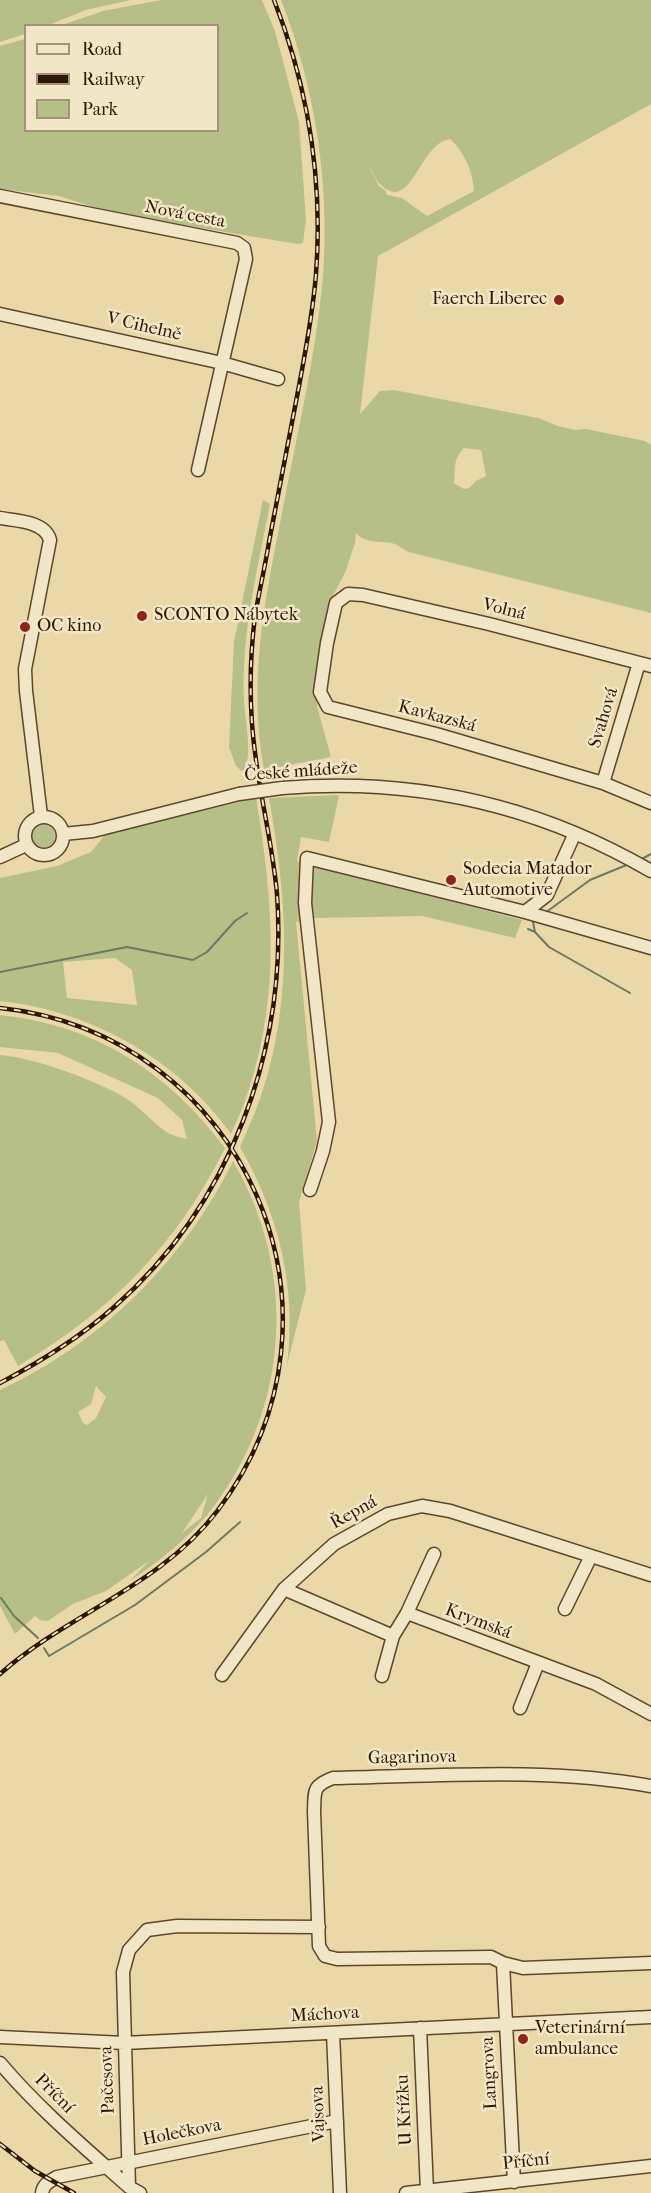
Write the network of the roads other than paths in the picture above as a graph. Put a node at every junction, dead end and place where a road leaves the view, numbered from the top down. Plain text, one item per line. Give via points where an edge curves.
1 (0, 196) edge
2 (0, 314) edge
3 (222, 363) junction
4 (278, 379) dead end
5 (198, 470) dead end
6 (0, 518) edge
7 (348, 594) joint
8 (645, 665) edge
9 (603, 783) junction
10 (651, 803) edge
11 (41, 816) junction
12 (575, 833) junction
13 (63, 834) junction
14 (26, 845) junction
15 (0, 857) edge
16 (648, 869) edge
17 (525, 912) junction
18 (651, 948) edge
19 (310, 1190) dead end
20 (434, 1554) dead end
21 (591, 1556) junction
22 (651, 1575) edge
23 (284, 1589) junction
24 (565, 1610) dead end
25 (407, 1613) junction
26 (393, 1636) junction
27 (538, 1663) junction
28 (222, 1675) dead end
29 (382, 1676) dead end
30 (520, 1708) dead end
31 (651, 1714) edge
32 (651, 1786) edge
33 (319, 1927) junction
34 (503, 1963) junction
35 (651, 1963) edge
36 (651, 2017) edge
37 (505, 2025) junction
38 (420, 2028) junction
39 (333, 2033) junction
40 (0, 2037) edge
41 (124, 2043) junction
42 (0, 2063) edge
43 (337, 2121) junction
44 (129, 2163) junction
45 (651, 2166) edge
46 (107, 2168) junction
47 (514, 2182) junction
48 (135, 2190) edge
49 (427, 2191) junction
50 (42, 2193) edge
51 (340, 2193) edge
52 (406, 2193) edge

1 - 3 street, Nová cesta via 237,243 244,248 246,259
2 - 3 street, V Cihelně
3 - 4 street, V Cihelně
3 - 5 street, Nová cesta
6 - 11 street via 41,527 50,540 25,669
7 - 8 street, Volná
7 - 9 street, Kavkazská via 336,603 327,643 320,692 328,706
8 - 9 street, Svahová
9 - 10 street, Kavkazská
11 - 13 street via 56,820
11 - 14 street via 27,826
12 - 13 street, České mládeže, bridge via 501,807 443,794 332,784 239,794 93,831
12 - 16 street, České mládeže
12 - 17 street via 547,895
13 - 14 street via 60,847 49,854 36,854
14 - 15 street
17 - 18 street
17 - 19 street via 307,858 305,903 330,1122
20 - 25 street
21 - 22 street, Řepná
21 - 23 street, Řepná via 450,1511 422,1506 388,1514 334,1544
21 - 24 street
23 - 26 street
23 - 28 street, Řepná
25 - 26 street
25 - 27 street, Krymská
26 - 29 street
27 - 30 street
27 - 31 street, Krymská via 596,1684
32 - 33 street, Gagarinova via 526,1773 333,1778 320,1783 315,1790 314,1811
33 - 34 street, Gagarinova via 319,1947 325,1956 337,1959 491,1957
33 - 41 street, Pačesova via 177,1926 147,1930 129,1950 123,1972
34 - 35 street, Gagarinova via 523,1968
34 - 37 street, Langrova
36 - 37 street, Máchova
37 - 38 street, Máchova
37 - 47 street, Langrova
38 - 39 street, Máchova
38 - 49 street, U Křížku
39 - 41 street, Máchova
39 - 43 street, Vajsova
40 - 41 street, Máchova
41 - 44 street, Pačesova
42 - 46 street, Příční via 29,2097
43 - 44 street, Holečkova
43 - 51 street, Vajsova
44 - 46 street, Holečkova
44 - 48 street, Pačesova
45 - 47 street, Příční
46 - 48 street, Příční
46 - 50 street, Holečkova via 57,2177
47 - 49 street, Příční
49 - 52 street, Příční

